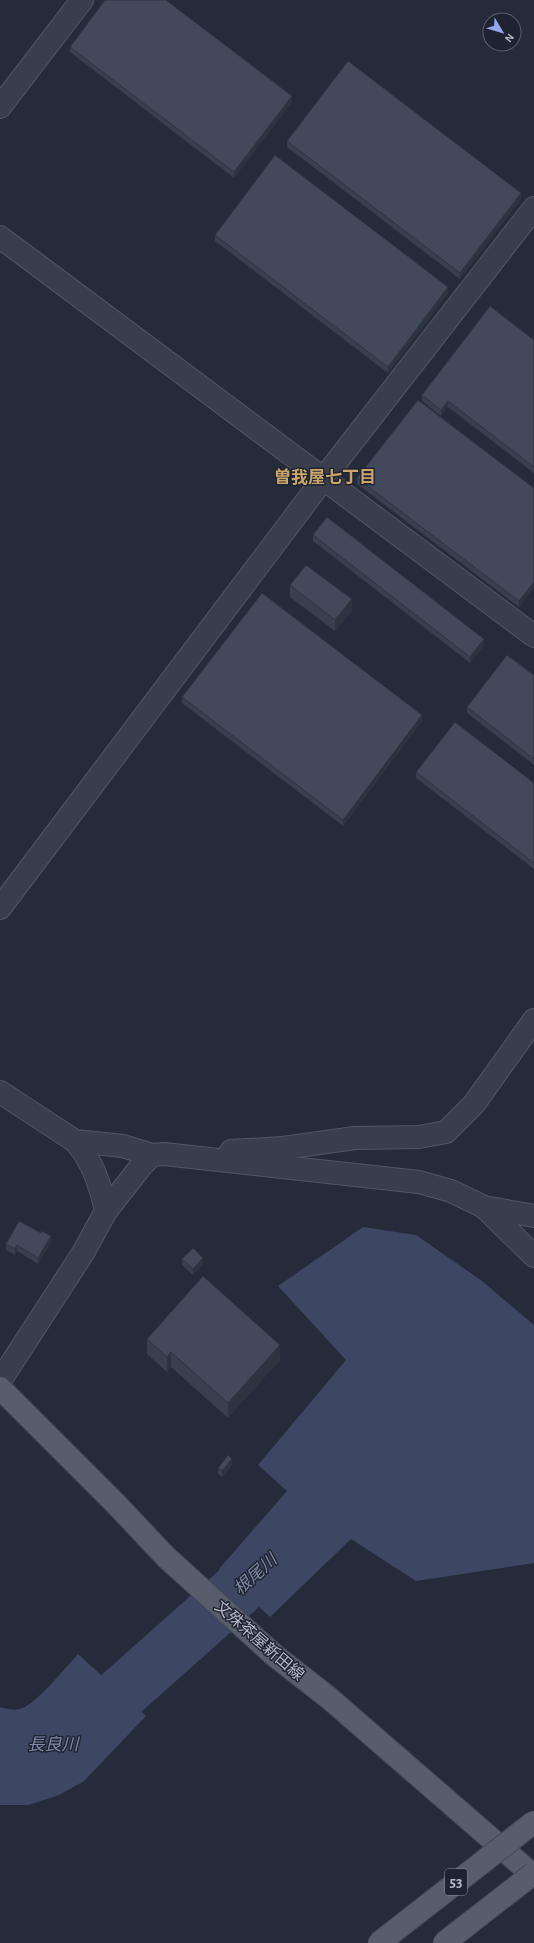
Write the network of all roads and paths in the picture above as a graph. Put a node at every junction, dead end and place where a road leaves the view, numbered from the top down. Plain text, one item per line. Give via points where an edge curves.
1 (82, 0) edge
2 (0, 107) edge
3 (534, 208) edge
4 (0, 237) edge
5 (324, 478) junction
6 (534, 636) edge
7 (0, 908) edge
8 (534, 1020) edge
9 (0, 1092) edge
10 (75, 1141) junction
11 (152, 1155) junction
12 (199, 1158) junction
13 (484, 1207) junction
14 (106, 1211) junction
15 (534, 1216) edge
16 (534, 1256) edge
17 (0, 1381) edge
18 (0, 1388) edge
19 (534, 1822) edge
20 (534, 1875) edge
21 (379, 1943) edge
22 (444, 1943) edge

1 - 2 street
3 - 5 street
4 - 5 street
5 - 6 street
5 - 7 street
8 - 12 street via 474,1104 446,1132 419,1137 355,1138 284,1148 223,1152
9 - 10 street
10 - 11 street via 123,1146
10 - 14 street via 94,1168
11 - 12 street
11 - 14 street
12 - 13 street via 420,1182 451,1191
13 - 15 street
13 - 16 street
14 - 17 street via 83,1253
18 - 20 main road, 文殊茶屋新田線 via 166,1557 274,1655 329,1698
19 - 21 main road, 53, bridge
20 - 22 main road, bridge

